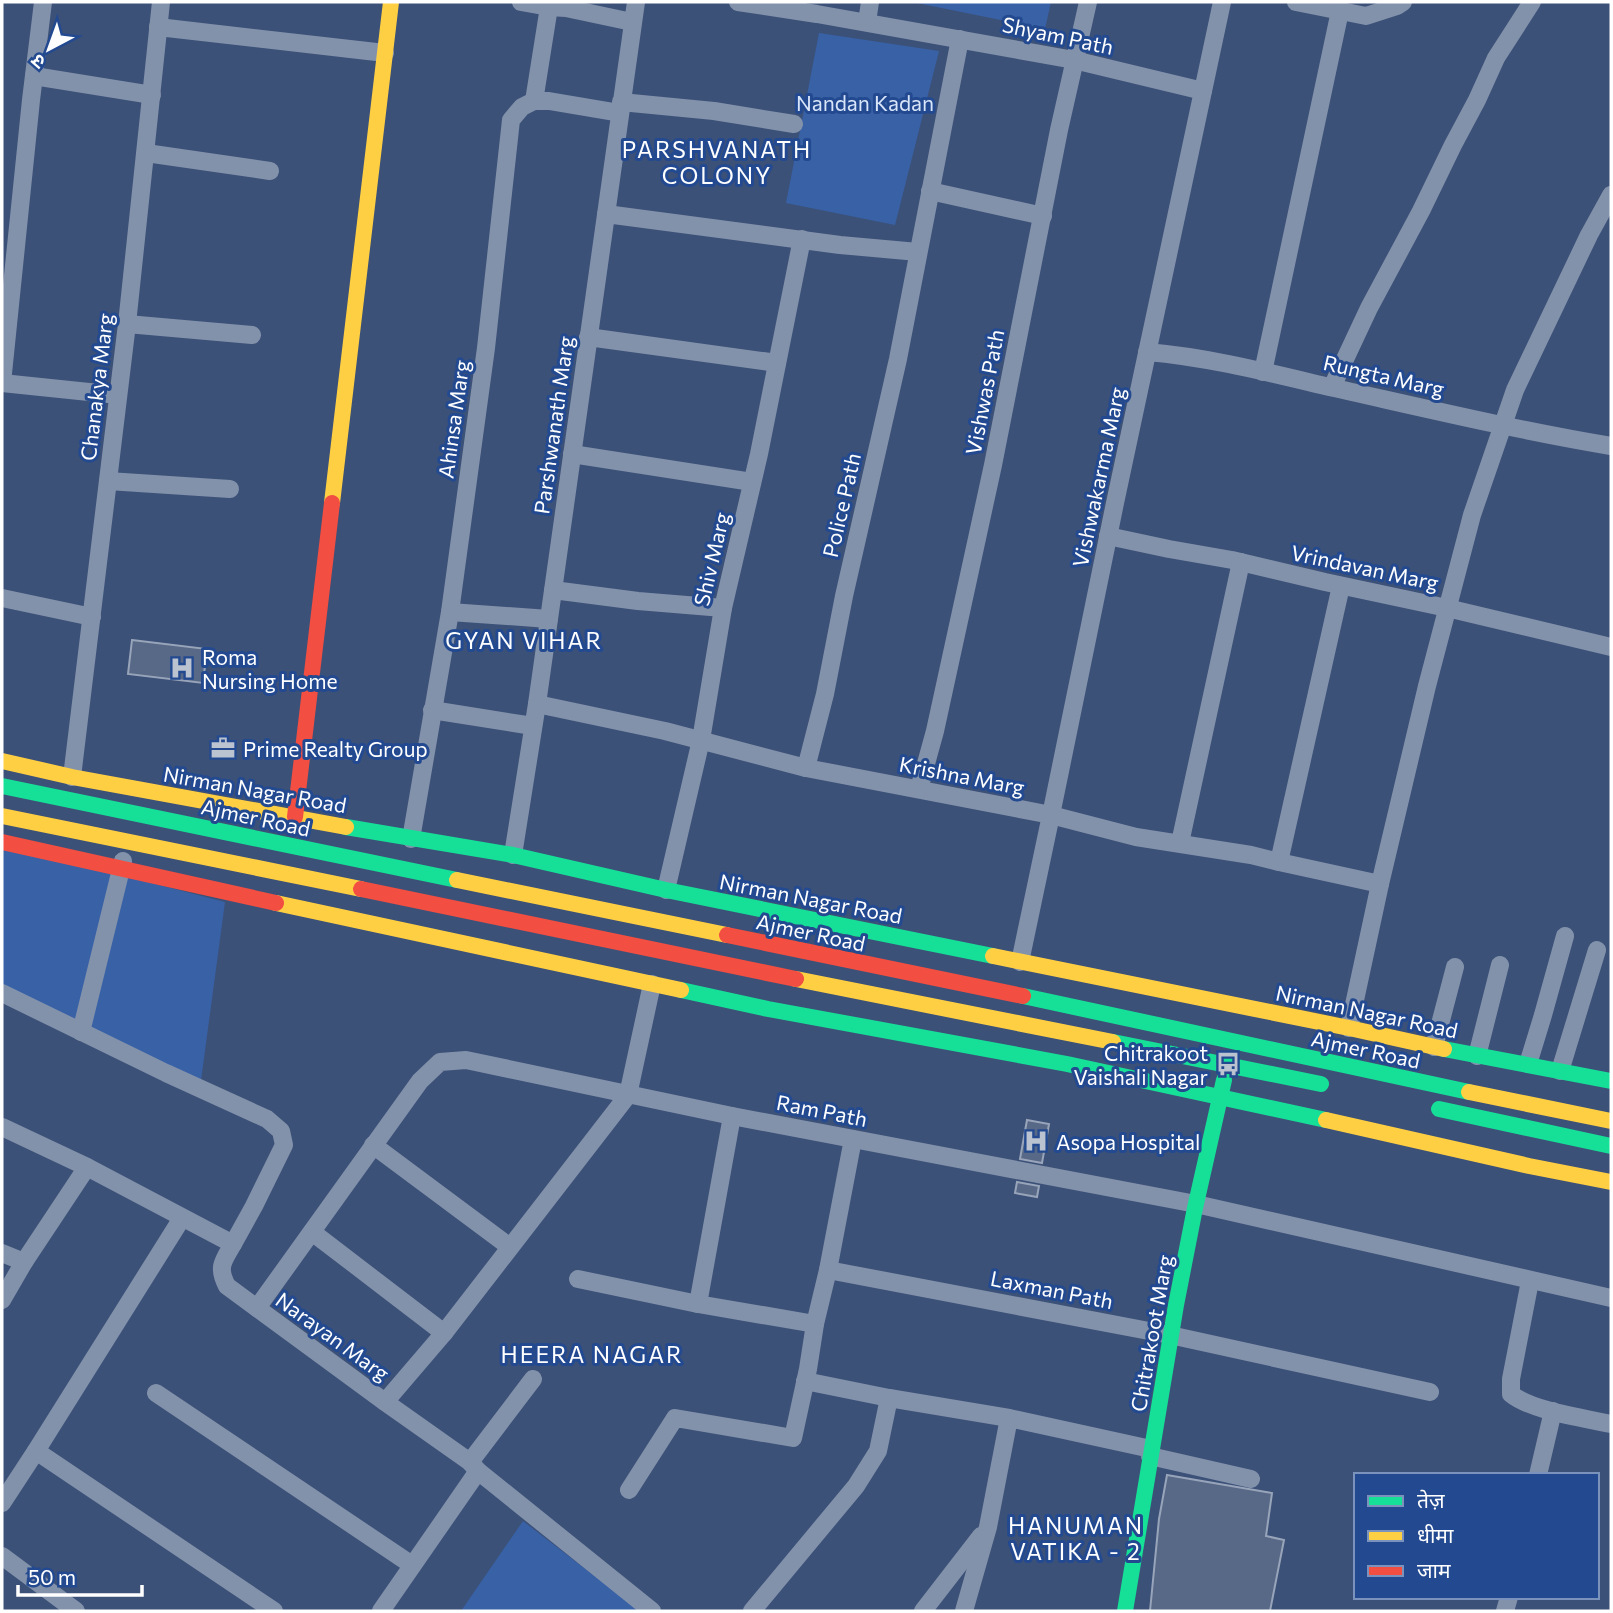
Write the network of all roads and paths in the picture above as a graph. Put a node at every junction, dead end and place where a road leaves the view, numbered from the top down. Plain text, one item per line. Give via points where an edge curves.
1 (43, 2) edge
2 (161, 2) edge
3 (391, 2) edge
4 (521, 2) edge
5 (636, 2) edge
6 (738, 2) edge
7 (870, 2) edge
8 (1088, 2) edge
9 (1222, 2) edge
10 (1296, 2) edge
11 (1403, 2) edge
12 (1532, 2) edge
13 (549, 7) junction
14 (1340, 11) junction
15 (632, 22) junction
16 (867, 23) junction
17 (158, 27) junction
18 (960, 39) junction
19 (385, 53) junction
20 (1074, 60) junction
21 (34, 76) junction
22 (1203, 91) junction
23 (152, 96) junction
24 (534, 102) junction
25 (621, 108) junction
26 (794, 124) dead end
27 (146, 153) junction
28 (270, 171) dead end
29 (930, 191) junction
30 (1611, 195) edge
31 (606, 214) junction
32 (1043, 216) junction
33 (802, 239) junction
34 (9, 249) edge
35 (918, 252) junction
36 (127, 324) junction
37 (252, 335) dead end
38 (589, 337) junction
39 (1147, 352) junction
40 (777, 363) junction
41 (1263, 372) junction
42 (2, 383) edge
43 (1332, 387) junction
44 (118, 396) junction
45 (1502, 425) junction
46 (1611, 446) edge
47 (572, 454) junction
48 (108, 481) junction
49 (752, 482) junction
50 (230, 489) dead end
51 (1108, 536) junction
52 (1241, 562) junction
53 (1341, 586) junction
54 (553, 590) junction
55 (2, 598) edge
56 (723, 608) junction
57 (1447, 608) junction
58 (450, 612) junction
59 (92, 617) junction
60 (549, 619) junction
61 (1611, 647) edge
62 (537, 704) junction
63 (432, 710) junction
64 (533, 726) junction
65 (701, 740) junction
66 (2, 761) edge
67 (806, 768) junction
68 (72, 777) junction
69 (2, 786) edge
70 (919, 789) junction
71 (1051, 815) junction
72 (2, 816) edge
73 (295, 817) junction
74 (411, 839) junction
75 (2, 842) edge
76 (130, 842) junction
77 (1180, 844) junction
78 (513, 855) junction
79 (1279, 862) junction
80 (120, 869) junction
81 (1380, 884) junction
82 (666, 890) junction
83 (1565, 936) dead end
84 (1597, 950) dead end
85 (1020, 962) junction
86 (1500, 965) dead end
87 (1455, 967) dead end
88 (652, 984) junction
89 (2, 993) edge
90 (1240, 1025) junction
91 (81, 1032) junction
92 (1345, 1046) junction
93 (1434, 1046) junction
94 (1478, 1056) junction
95 (1228, 1064) junction
96 (1528, 1064) junction
97 (1560, 1071) junction
98 (1611, 1081) edge
99 (1341, 1088) dead end
100 (628, 1095) junction
101 (1220, 1097) junction
102 (1422, 1105) dead end
103 (732, 1116) junction
104 (1611, 1121) edge
105 (2, 1127) edge
106 (853, 1139) junction
107 (373, 1145) junction
108 (1611, 1146) edge
109 (87, 1167) junction
110 (1611, 1182) edge
111 (1196, 1204) junction
112 (182, 1218) junction
113 (312, 1232) junction
114 (233, 1244) junction
115 (510, 1247) junction
116 (2, 1253) edge
117 (24, 1262) junction
118 (828, 1270) junction
119 (578, 1279) dead end
120 (1530, 1280) junction
121 (1611, 1298) edge
122 (2, 1300) edge
123 (698, 1304) junction
124 (257, 1308) junction
125 (815, 1324) junction
126 (444, 1333) junction
127 (1170, 1335) junction
128 (533, 1379) dead end
129 (805, 1381) junction
130 (1430, 1392) dead end
131 (156, 1393) dead end
132 (889, 1398) junction
133 (385, 1402) junction
134 (1553, 1411) junction
135 (1009, 1418) junction
136 (1611, 1424) edge
137 (36, 1451) junction
138 (1151, 1453) junction
139 (474, 1466) junction
140 (1538, 1473) edge
141 (1251, 1479) dead end
142 (629, 1490) dead end
143 (2, 1503) edge
144 (988, 1527) junction
145 (2, 1556) edge
146 (412, 1565) junction
147 (76, 1611) edge
148 (274, 1611) edge
149 (382, 1611) edge
150 (652, 1611) edge
151 (752, 1611) edge
152 (923, 1611) edge
153 (964, 1611) edge
154 (1125, 1611) edge

1 - 21 street
2 - 17 street, Chanakya Marg
3 - 19 main road
4 - 13 street
5 - 15 street, Parshwanath Marg
6 - 16 street, Shyam Path
7 - 16 street
8 - 20 street, Vishwas Path
9 - 22 street, Vishwakarma Marg
10 - 14 street
11 - 14 street via 1366,16
12 - 43 street via 1496,58
13 - 15 street
13 - 24 street
14 - 41 street
15 - 25 street, Parshwanath Marg
16 - 18 street, Shyam Path
17 - 19 street
17 - 23 street, Chanakya Marg
18 - 20 street, Shyam Path
18 - 29 street, Police Path
19 - 73 main road
20 - 22 street, Shyam Path
20 - 32 street, Vishwas Path
21 - 23 street
21 - 34 street
22 - 39 street, Vishwakarma Marg
23 - 27 street, Chanakya Marg
24 - 25 street
24 - 58 street, Ahinsa Marg via 511,120
25 - 26 street via 714,111
25 - 31 street, Parshwanath Marg
27 - 28 street
27 - 36 street, Chanakya Marg
29 - 32 street
29 - 35 street, Police Path
30 - 45 street
31 - 33 street
31 - 38 street, Parshwanath Marg
32 - 70 street, Vishwas Path
33 - 35 street
33 - 40 street, Shiv Marg
34 - 42 street
35 - 67 street, Police Path
36 - 37 street
36 - 44 street, Chanakya Marg
38 - 40 street
38 - 47 street, Parshwanath Marg
39 - 41 street, Rungta Marg via 1185,355
39 - 51 street, Vishwakarma Marg
40 - 49 street, Shiv Marg
41 - 43 street, Rungta Marg
42 - 44 street
43 - 45 street, Rungta Marg
44 - 48 street, Chanakya Marg
45 - 46 street, Rungta Marg
45 - 57 street
47 - 49 street
47 - 54 street, Parshwanath Marg
48 - 50 street
48 - 59 street, Chanakya Marg
49 - 56 street, Shiv Marg
51 - 52 street, Vrindavan Marg
51 - 71 street, Vishwakarma Marg
52 - 53 street, Vrindavan Marg
52 - 77 street
53 - 57 street, Vrindavan Marg
53 - 79 street
54 - 56 street
54 - 60 street, Parshwanath Marg
55 - 59 street
56 - 65 street, Shiv Marg
57 - 61 street, Vrindavan Marg
57 - 81 street
58 - 60 street
58 - 63 street, Ahinsa Marg
59 - 68 street, Chanakya Marg
60 - 62 street, Parshwanath Marg
62 - 64 street, Parshwanath Marg
62 - 65 street, Krishna Marg
63 - 64 street
63 - 74 street, Ahinsa Marg
64 - 78 street, Parshwanath Marg
65 - 67 street, Krishna Marg
65 - 82 street, Shiv Marg
66 - 68 main road, Nirman Nagar Road
67 - 70 street, Krishna Marg
68 - 73 main road, Nirman Nagar Road
69 - 90 main road, Ajmer Road
70 - 71 street, Krishna Marg
71 - 77 street, Krishna Marg
71 - 85 street, Vishwakarma Marg
72 - 76 main road, Ajmer Road
73 - 74 main road, Nirman Nagar Road
74 - 78 main road, Nirman Nagar Road
75 - 80 main road
76 - 80 street
76 - 95 main road, Ajmer Road
77 - 79 street, Krishna Marg
78 - 82 main road, Nirman Nagar Road
79 - 81 street, Krishna Marg
80 - 88 main road
80 - 91 street
81 - 92 street
82 - 85 main road, Nirman Nagar Road
83 - 96 street
84 - 97 street
85 - 90 main road, Nirman Nagar Road
86 - 94 street
87 - 93 street
88 - 100 street
88 - 101 main road
89 - 91 street
90 - 92 main road, Ajmer Road
90 - 92 main road, Nirman Nagar Road
90 - 95 main road, Chitrakoot Marg
91 - 114 street via 267,1119 281,1131 284,1145
92 - 93 main road, Nirman Nagar Road
92 - 104 main road, Ajmer Road
93 - 94 main road, Nirman Nagar Road
94 - 96 main road, Nirman Nagar Road
95 - 99 main road, Ajmer Road
95 - 101 main road, Chitrakoot Marg
96 - 97 main road, Nirman Nagar Road
97 - 98 main road, Nirman Nagar Road
100 - 103 street, Ram Path
100 - 107 street, Ram Path via 466,1060 440,1062 419,1080
100 - 115 street
101 - 110 main road
101 - 111 main road, Chitrakoot Marg
102 - 108 main road
103 - 106 street, Ram Path
103 - 123 street
105 - 109 street
106 - 111 street, Ram Path
106 - 118 street
107 - 113 street
107 - 115 street
109 - 112 street
109 - 117 street
111 - 120 street, Ram Path
111 - 127 main road, Chitrakoot Marg
112 - 114 street
112 - 137 street
113 - 124 street
113 - 126 street
114 - 124 street, Narayan Marg via 221,1275
115 - 126 street
116 - 117 street
117 - 122 street
118 - 125 street
118 - 127 street, Laxman Path
119 - 123 street
120 - 121 street, Ram Path
120 - 134 street via 1511,1394
123 - 125 street
124 - 133 street, Narayan Marg
125 - 129 street
126 - 133 street
127 - 130 street, Laxman Path
127 - 138 main road, Chitrakoot Marg
128 - 139 street
129 - 132 street
129 - 142 street via 793,1438 675,1418
131 - 146 street
132 - 135 street
132 - 151 street via 878,1451 856,1486
133 - 139 street, Narayan Marg
134 - 136 street
134 - 140 street
135 - 138 street
135 - 144 street
137 - 143 street
137 - 148 street
138 - 141 street
138 - 154 main road, Chitrakoot Marg
139 - 146 street
139 - 150 street, Narayan Marg
144 - 152 street
144 - 153 street
145 - 147 street
146 - 149 street

